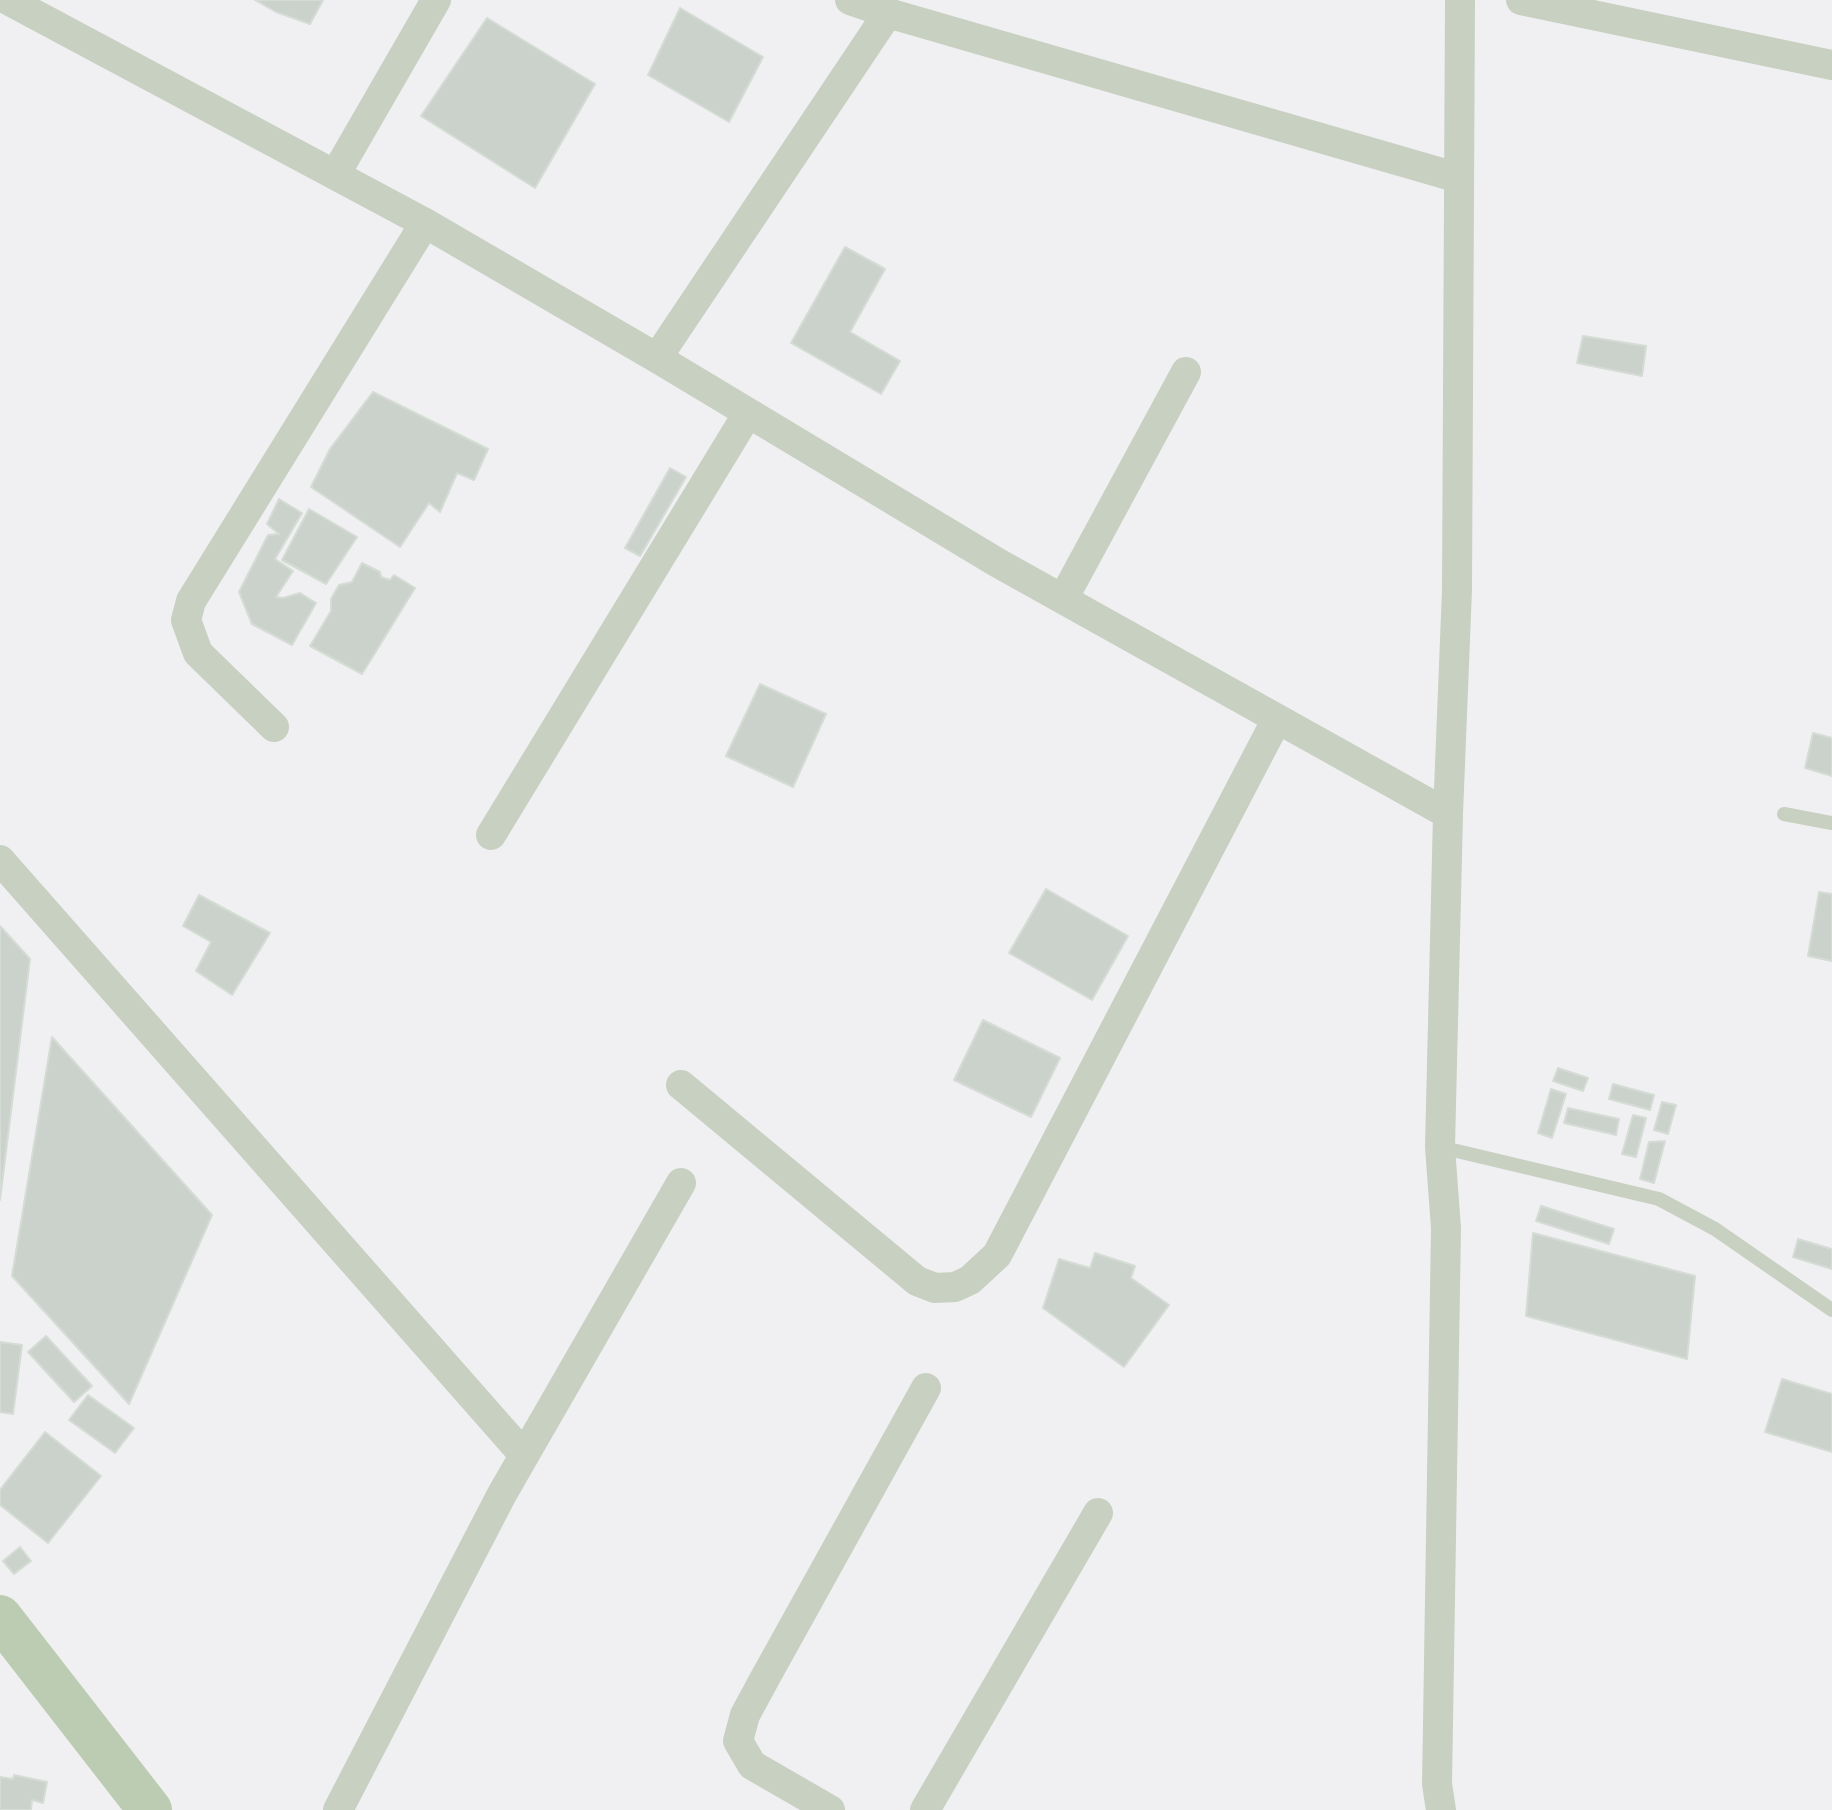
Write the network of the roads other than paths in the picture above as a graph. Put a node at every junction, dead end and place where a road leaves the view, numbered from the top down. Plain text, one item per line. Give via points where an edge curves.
1 (8, 0) edge
2 (436, 0) edge
3 (850, 0) edge
4 (1460, 0) edge
5 (1521, 0) edge
6 (888, 13) junction
7 (1832, 65) edge
8 (335, 175) junction
9 (1459, 178) junction
10 (425, 223) junction
11 (657, 358) junction
12 (1186, 372) dead end
13 (748, 413) junction
14 (1063, 599) junction
15 (1277, 719) junction
16 (274, 727) dead end
17 (1448, 814) junction
18 (1784, 814) dead end
19 (1832, 823) edge
20 (491, 835) dead end
21 (0, 860) edge
22 (681, 1085) dead end
23 (1440, 1147) junction
24 (681, 1183) dead end
25 (1832, 1310) edge
26 (926, 1388) dead end
27 (524, 1455) junction
28 (1098, 1513) dead end
29 (0, 1617) edge
30 (150, 1810) edge
31 (338, 1810) edge
32 (830, 1810) edge
33 (925, 1810) edge
34 (1441, 1810) edge

1 - 8 street
2 - 8 street
3 - 6 street
4 - 9 street
5 - 7 street
6 - 9 street
6 - 11 street
8 - 10 street
9 - 17 street via 1457,590
10 - 11 street
10 - 16 street via 191,601 186,620 198,653
11 - 13 street
12 - 14 street
13 - 14 street
13 - 20 street
14 - 15 street
15 - 17 street
15 - 22 street via 997,1255 970,1280 935,1288 917,1281
17 - 23 street
18 - 19 lane
21 - 27 street
23 - 25 lane via 1659,1199 1715,1229
23 - 34 street via 1446,1228 1437,1784
24 - 27 street
26 - 32 street via 745,1715 738,1741 752,1765
27 - 31 street
28 - 33 street
29 - 30 main road

